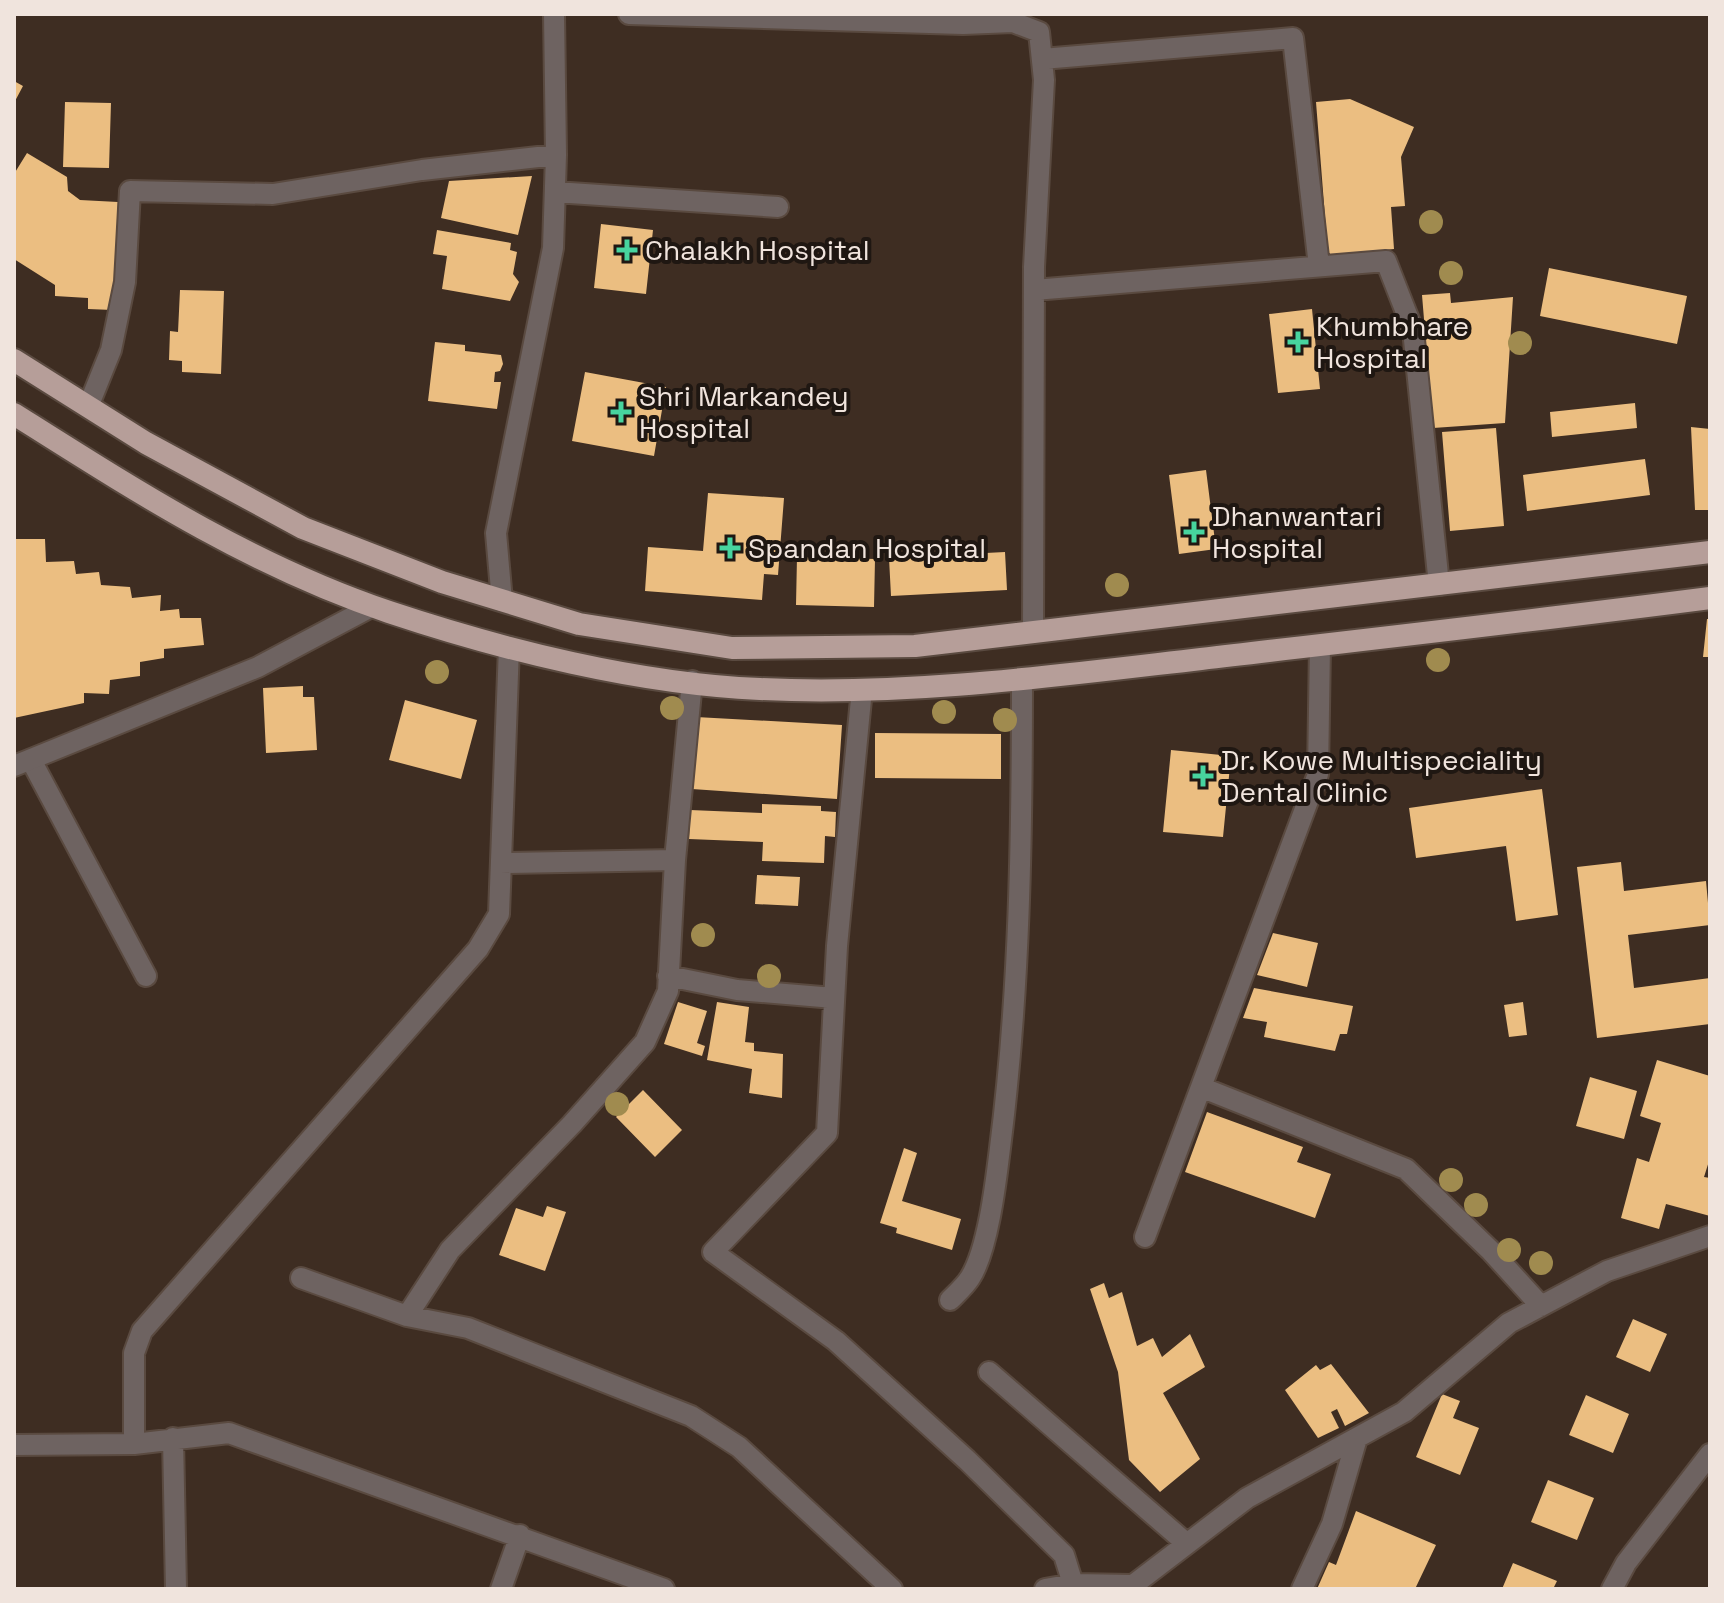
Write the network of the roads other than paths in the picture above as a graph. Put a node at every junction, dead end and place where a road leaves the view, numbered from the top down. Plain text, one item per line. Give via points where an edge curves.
1 (554, 14) edge
2 (629, 14) edge
3 (1042, 59) junction
4 (556, 155) junction
5 (555, 192) junction
6 (778, 207) dead end
7 (1319, 266) junction
8 (1034, 290) junction
9 (14, 360) edge
10 (88, 407) junction
11 (14, 414) edge
12 (1710, 552) edge
13 (1439, 585) junction
14 (1710, 598) edge
15 (502, 601) junction
16 (373, 606) junction
17 (1033, 633) junction
18 (1320, 645) junction
19 (509, 647) junction
20 (1022, 679) junction
21 (692, 681) junction
22 (862, 689) junction
23 (23, 763) edge
24 (675, 860) junction
25 (501, 863) junction
26 (146, 976) dead end
27 (668, 976) junction
28 (834, 998) junction
29 (1203, 1088) junction
30 (1710, 1236) edge
31 (1145, 1237) dead end
32 (301, 1278) dead end
33 (950, 1300) dead end
34 (1541, 1306) junction
35 (407, 1316) junction
36 (989, 1372) dead end
37 (173, 1438) junction
38 (1357, 1438) junction
39 (134, 1444) junction
40 (14, 1445) edge
41 (1710, 1454) edge
42 (520, 1535) junction
43 (1186, 1543) junction
44 (1073, 1584) junction
45 (1130, 1587) edge
46 (176, 1589) edge
47 (501, 1589) edge
48 (664, 1589) edge
49 (892, 1589) edge
50 (1045, 1589) edge
51 (1302, 1589) edge
52 (1612, 1589) edge

1 - 4 street
2 - 3 street via 1013,22 1039,32
3 - 7 street via 1293,38
3 - 8 street
4 - 5 street
4 - 10 street via 273,194 130,191 125,282 111,350
5 - 6 street
5 - 15 street via 553,248 496,533
7 - 8 street
7 - 13 street via 1386,261 1413,330
8 - 17 street
9 - 10 highway
10 - 15 highway via 303,528
11 - 16 highway via 186,522 266,563
12 - 13 highway
13 - 17 highway
14 - 18 highway
15 - 17 highway via 579,624 732,648 915,646
16 - 19 highway
16 - 23 street via 258,667
18 - 20 highway
18 - 29 street via 1318,774
19 - 21 highway via 621,672
19 - 25 street
20 - 22 highway
20 - 33 street via 1022,831 1011,1065 985,1233 971,1276
21 - 22 highway via 755,689
21 - 24 street
22 - 28 street
23 - 26 street
24 - 25 street
24 - 27 street
25 - 39 street via 499,914 478,949 142,1331 134,1353
27 - 28 street via 737,990
27 - 35 street via 668,991 645,1042 450,1250
28 - 44 street via 827,1133 713,1252 836,1341 967,1460 1064,1555
29 - 31 street
29 - 34 street via 1406,1169
30 - 34 street via 1607,1271
32 - 35 street
34 - 38 street via 1509,1323 1404,1412
35 - 49 street via 468,1328 691,1416 739,1447
36 - 43 street
37 - 39 street
37 - 42 street via 229,1433
37 - 46 street
38 - 43 street via 1247,1498
38 - 51 street via 1332,1524
39 - 40 street
41 - 52 street
42 - 47 street
42 - 48 street
43 - 45 street
44 - 45 street
44 - 50 street

